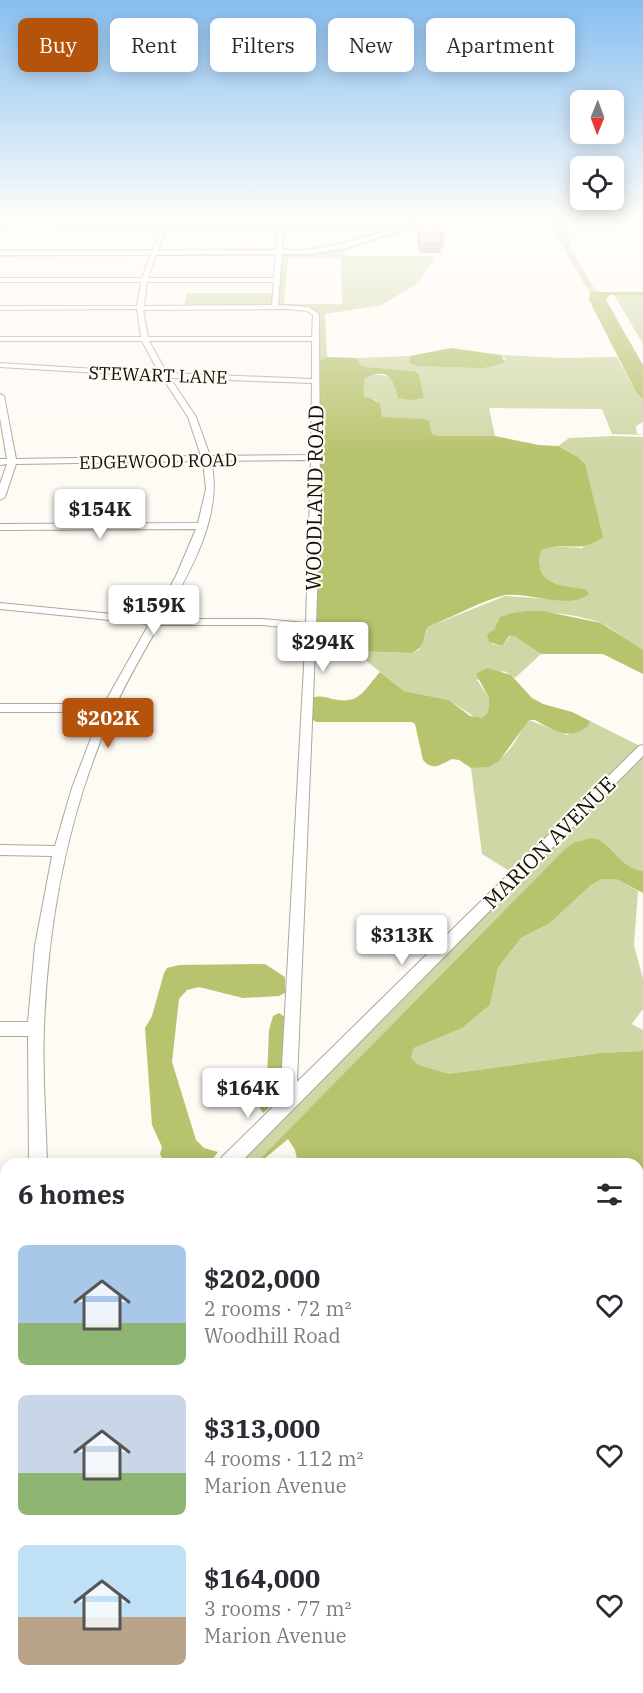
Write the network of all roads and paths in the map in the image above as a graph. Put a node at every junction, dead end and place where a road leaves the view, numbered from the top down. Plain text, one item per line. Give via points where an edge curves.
1 (142, 297) edge
2 (276, 297) edge
3 (275, 307) junction
4 (0, 308) edge
5 (140, 308) junction
6 (0, 339) edge
7 (144, 339) junction
8 (315, 339) junction
9 (0, 365) edge
10 (166, 380) junction
11 (316, 381) junction
12 (0, 396) edge
13 (2, 416) edge
14 (315, 457) junction
15 (206, 460) junction
16 (0, 462) edge
17 (12, 462) junction
18 (0, 496) edge
19 (201, 526) junction
20 (0, 527) edge
21 (0, 606) edge
22 (156, 622) junction
23 (311, 627) junction
24 (0, 708) edge
25 (108, 708) junction
26 (643, 749) edge
27 (0, 850) edge
28 (59, 851) junction
29 (0, 1029) edge
30 (36, 1029) junction
31 (293, 1100) junction
32 (38, 1158) edge
33 (233, 1158) edge

1 - 5 street
2 - 3 street
3 - 5 street
3 - 8 street, WOODLAND ROAD via 314,312
4 - 5 street
5 - 7 street
6 - 7 street
7 - 8 street
7 - 10 street
8 - 11 street, WOODLAND ROAD
9 - 10 street, STEWART LANE
10 - 11 street, STEWART LANE via 186,376
10 - 15 street via 191,416
11 - 14 street, WOODLAND ROAD
12 - 13 street
13 - 17 street
14 - 15 street, EDGEWOOD ROAD
14 - 23 street, WOODLAND ROAD
15 - 17 street, EDGEWOOD ROAD
15 - 19 street via 210,488
16 - 17 street, EDGEWOOD ROAD
17 - 18 street
19 - 20 street
19 - 22 street via 183,573
21 - 22 street
22 - 23 street via 284,623
22 - 25 street
23 - 31 street, WOODLAND ROAD via 292,1027
24 - 25 street
25 - 28 street via 69,811
26 - 31 street, MARION AVENUE
27 - 28 street
28 - 30 street via 44,936
29 - 30 street
30 - 32 street
31 - 33 street, MARION AVENUE

